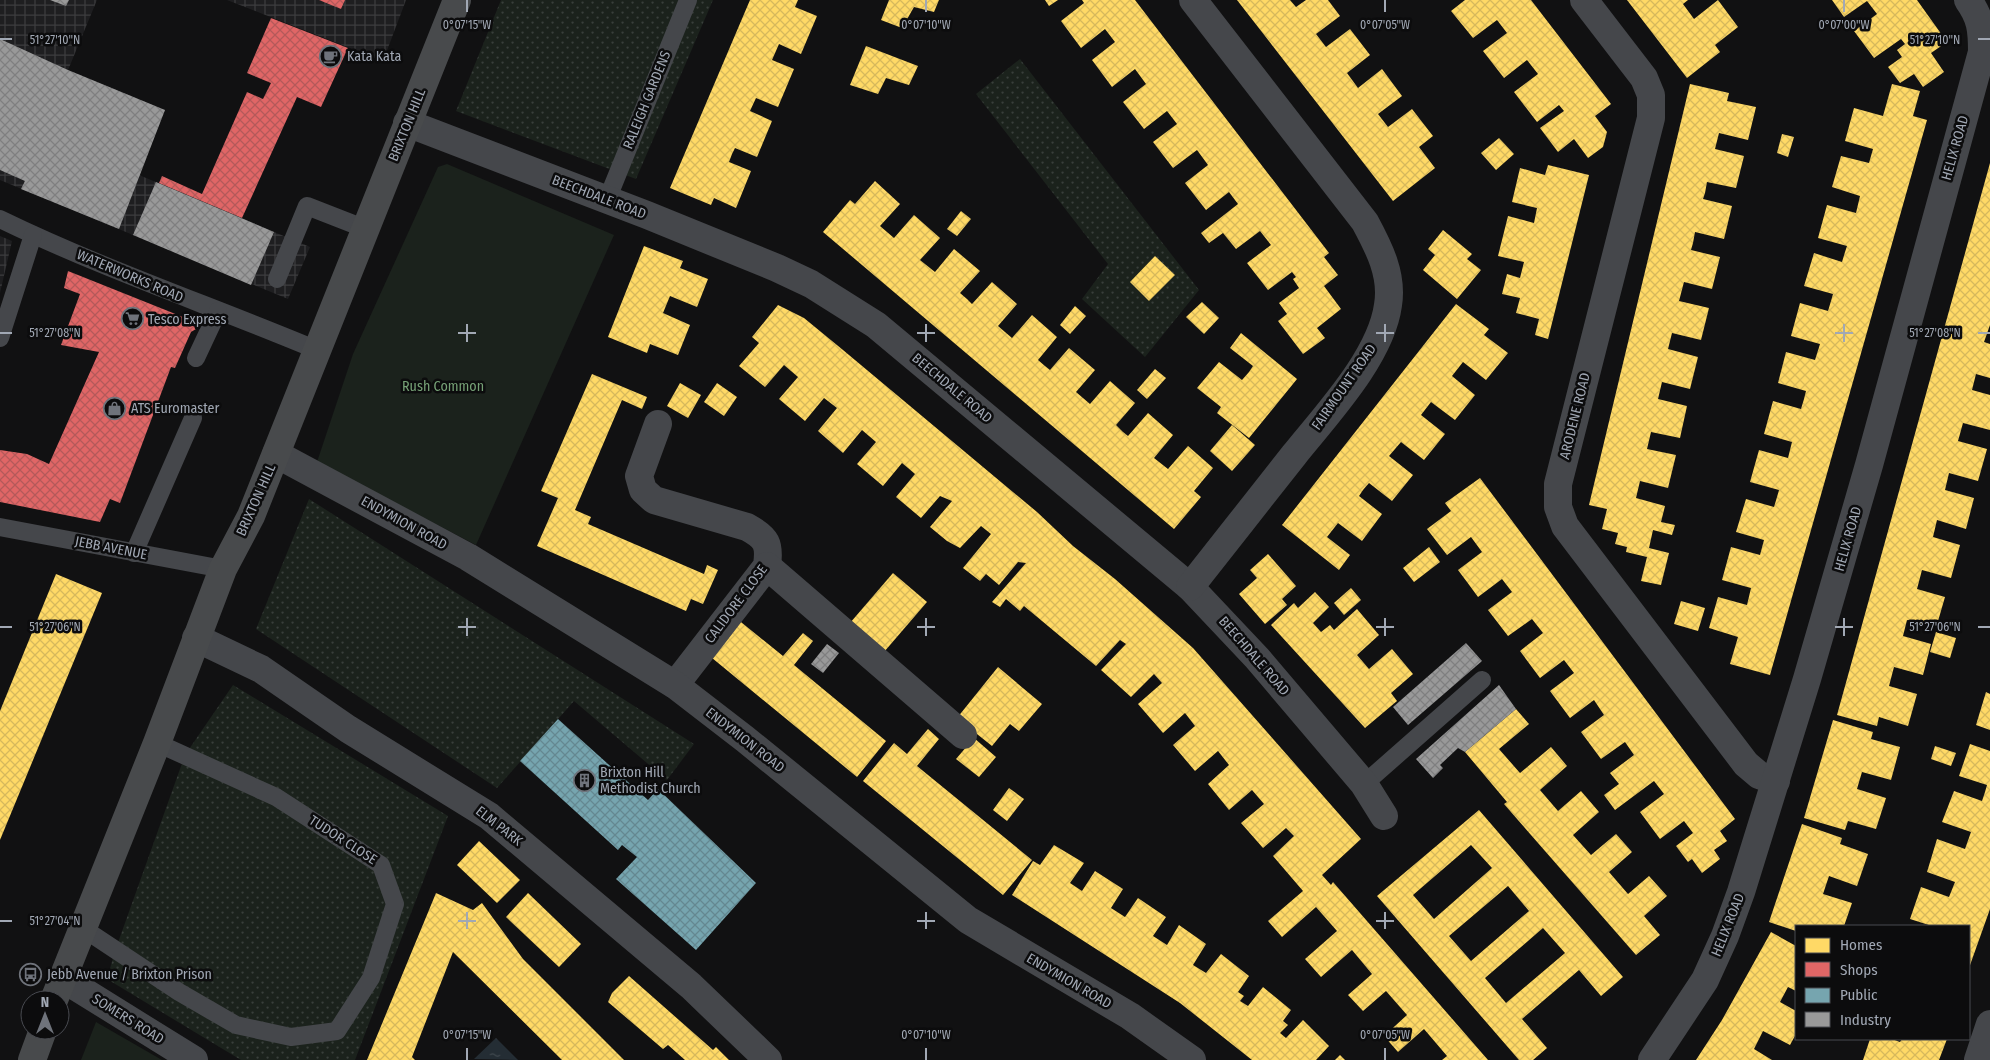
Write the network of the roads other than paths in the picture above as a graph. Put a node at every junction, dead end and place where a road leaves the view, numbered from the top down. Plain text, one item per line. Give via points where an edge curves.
1 (457, 0) edge
2 (688, 0) edge
3 (1193, 0) edge
4 (1584, 0) edge
5 (1968, 0) edge
6 (407, 123) junction
7 (607, 200) junction
8 (0, 219) edge
9 (366, 228) junction
10 (33, 235) junction
11 (277, 279) dead end
12 (218, 311) junction
13 (0, 338) edge
14 (318, 350) junction
15 (196, 358) dead end
16 (193, 418) dead end
17 (658, 424) dead end
18 (276, 454) junction
19 (0, 527) edge
20 (134, 553) junction
21 (767, 566) junction
22 (223, 569) junction
23 (1190, 587) junction
24 (196, 638) junction
25 (1482, 680) dead end
26 (675, 685) junction
27 (963, 735) dead end
28 (157, 743) junction
29 (1776, 781) junction
30 (1364, 784) junction
31 (1384, 816) dead end
32 (84, 929) junction
33 (58, 989) edge
34 (1990, 1024) edge
35 (39, 1040) edge
36 (32, 1060) edge
37 (194, 1060) edge
38 (768, 1060) edge
39 (1192, 1060) edge
40 (1652, 1060) edge
41 (1978, 1060) edge

1 - 6 highway, BRIXTON HILL
2 - 7 lane, RALEIGH GARDENS
3 - 23 street, FAIRMOUNT ROAD via 1365,222 1380,251 1388,278 1389,304 1373,350 1348,386
4 - 29 street, ARODENE ROAD via 1644,78 1651,95 1651,118 1558,484 1558,507 1565,526 1746,764 1759,775
5 - 29 street, HELIX ROAD via 1982,29 1982,52 1869,466
6 - 7 street, BEECHDALE ROAD
6 - 9 highway, BRIXTON HILL
7 - 23 street, BEECHDALE ROAD via 777,268 844,303 876,325
8 - 10 lane, WATERWORKS ROAD
9 - 11 lane via 307,206
9 - 14 highway, BRIXTON HILL
10 - 12 lane, WATERWORKS ROAD
10 - 13 lane
12 - 14 lane, WATERWORKS ROAD
12 - 15 lane
14 - 18 highway, BRIXTON HILL
16 - 20 lane
17 - 21 street, CALIDORE CLOSE via 639,476 643,490 654,500 747,527 762,535 769,548
18 - 22 highway, BRIXTON HILL via 251,516
18 - 26 street, ENDYMION ROAD via 468,558
19 - 20 lane, JEBB AVENUE
20 - 22 lane, JEBB AVENUE
21 - 26 street, CALIDORE CLOSE
21 - 27 street
22 - 24 highway, BRIXTON HILL
23 - 30 street, BEECHDALE ROAD via 1258,658
24 - 28 highway, BRIXTON HILL
24 - 38 street, ELM PARK via 261,668 348,729 489,816 691,986
25 - 30 lane
26 - 39 street, ENDYMION ROAD via 968,920 1130,1016
28 - 32 highway, BRIXTON HILL
28 - 32 lane, TUDOR CLOSE via 276,797 381,865 395,904 371,978 337,1031 291,1037 236,1025 179,992
29 - 40 street, HELIX ROAD via 1725,936 1704,980
30 - 31 street, BEECHDALE ROAD
32 - 33 highway, BRIXTON HILL
33 - 37 street, SOMERS ROAD
34 - 41 street
35 - 36 highway

